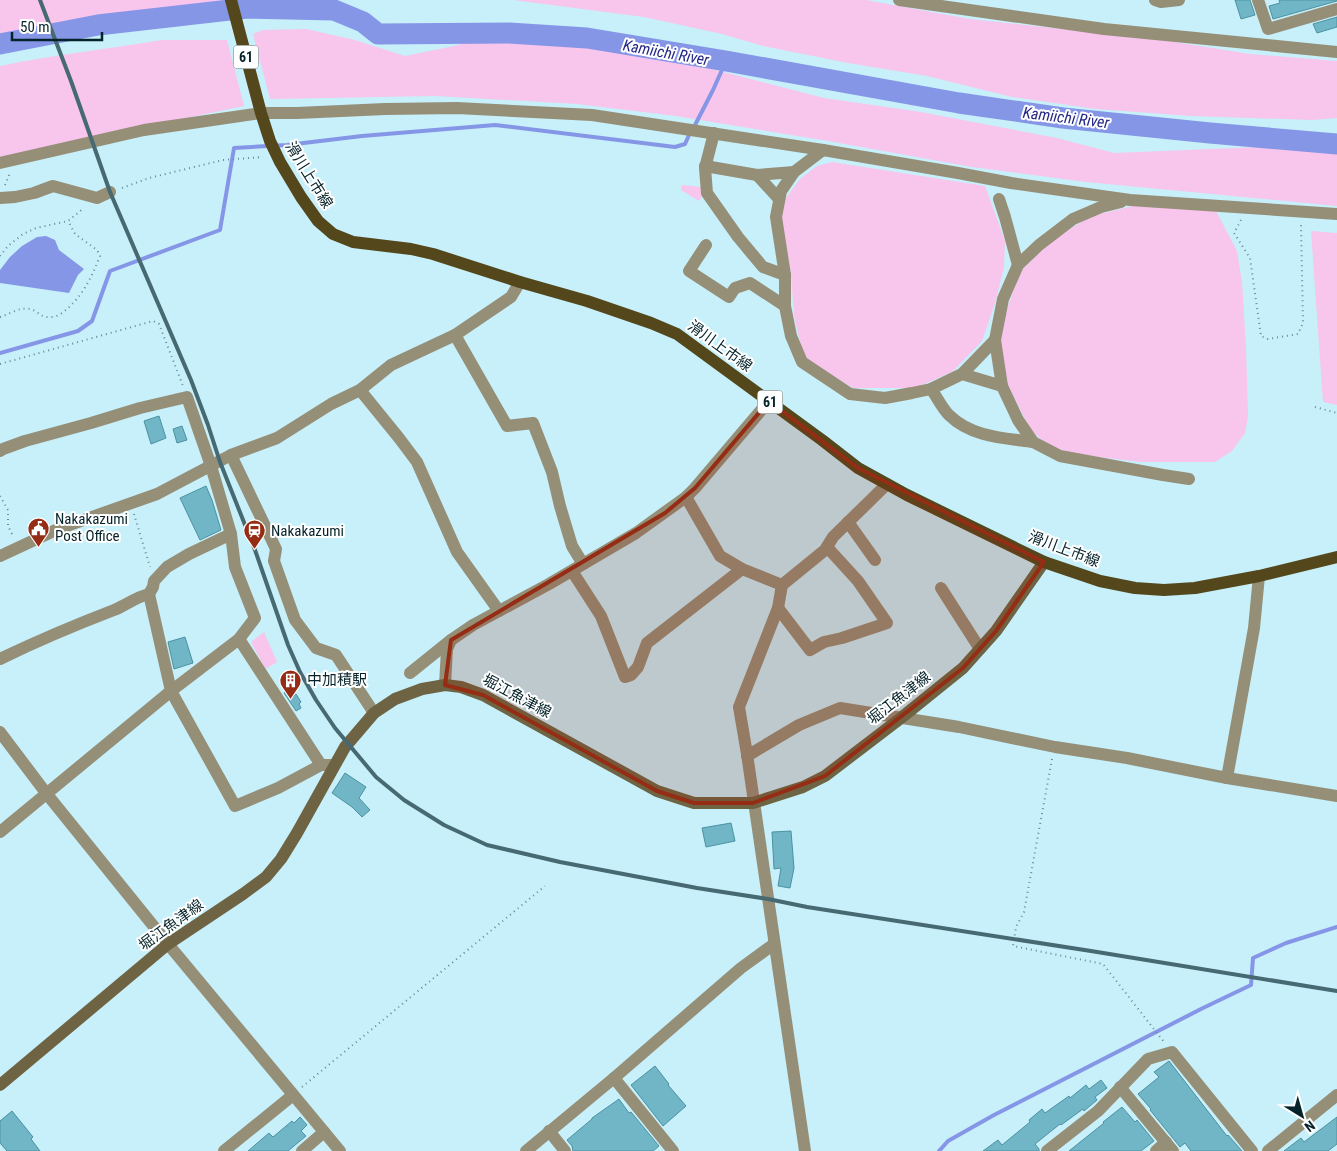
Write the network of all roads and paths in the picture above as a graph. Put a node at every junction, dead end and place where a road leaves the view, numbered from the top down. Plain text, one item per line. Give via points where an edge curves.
1 (231, 0) edge
2 (899, 0) edge
3 (1155, 0) edge
4 (1179, 0) edge
5 (1258, 0) edge
6 (922, 2) edge
7 (1337, 9) edge
8 (1337, 52) edge
9 (260, 113) junction
10 (714, 134) junction
11 (822, 150) junction
12 (277, 156) junction
13 (16, 160) junction
14 (0, 163) edge
15 (705, 166) junction
16 (794, 172) junction
17 (757, 174) junction
18 (2, 192) edge
19 (110, 192) joint
20 (97, 198) junction
21 (779, 199) junction
22 (999, 199) dead end
23 (1130, 200) junction
24 (1247, 208) junction
25 (1300, 211) junction
26 (1337, 214) edge
27 (68, 222) junction
28 (706, 245) dead end
29 (0, 256) edge
30 (1018, 265) junction
31 (785, 275) junction
32 (520, 282) junction
33 (786, 306) junction
34 (0, 317) edge
35 (456, 334) junction
36 (995, 340) junction
37 (0, 364) edge
38 (962, 374) junction
39 (1002, 386) junction
40 (931, 389) junction
41 (360, 390) junction
42 (187, 397) junction
43 (769, 401) junction
44 (1314, 407) dead end
45 (1337, 413) edge
46 (1034, 442) junction
47 (1, 448) edge
48 (231, 456) junction
49 (211, 466) junction
50 (1189, 479) dead end
51 (887, 484) junction
52 (0, 496) edge
53 (686, 497) junction
54 (130, 504) junction
55 (848, 522) junction
56 (232, 534) junction
57 (19, 547) junction
58 (827, 547) junction
59 (0, 556) edge
60 (1337, 557) edge
61 (875, 560) dead end
62 (1044, 562) junction
63 (584, 564) junction
64 (742, 569) junction
65 (572, 571) junction
66 (1259, 576) junction
67 (154, 581) junction
68 (782, 585) junction
69 (942, 588) dead end
70 (149, 594) junction
71 (778, 608) junction
72 (499, 611) junction
73 (239, 639) junction
74 (451, 640) junction
75 (980, 649) junction
76 (0, 659) edge
77 (410, 673) dead end
78 (445, 685) junction
79 (294, 690) dead end
80 (171, 691) junction
81 (296, 694) dead end
82 (374, 713) junction
83 (901, 718) junction
84 (0, 732) edge
85 (1055, 747) junction
86 (747, 756) junction
87 (321, 765) junction
88 (334, 765) junction
89 (1227, 778) junction
90 (46, 794) junction
91 (1337, 796) edge
92 (753, 803) junction
93 (0, 832) edge
94 (545, 886) dead end
95 (168, 944) junction
96 (774, 944) junction
97 (1172, 1052) junction
98 (614, 1078) junction
99 (0, 1085) edge
100 (1120, 1087) junction
101 (293, 1095) junction
102 (1337, 1095) edge
103 (549, 1131) junction
104 (324, 1132) junction
105 (1170, 1147) edge
106 (224, 1151) edge
107 (302, 1151) edge
108 (340, 1151) edge
109 (526, 1151) edge
110 (565, 1151) edge
111 (673, 1151) edge
112 (805, 1151) edge
113 (1047, 1151) edge
114 (1156, 1151) edge
115 (1252, 1151) edge
116 (1268, 1151) edge

1 - 9 main road, 滑川上市線 / 61
2 - 6 street
3 - 4 street
5 - 7 street via 1268,29
6 - 8 street via 1104,29
9 - 10 street via 457,108 592,115
9 - 12 main road, 滑川上市線 / 61
9 - 13 street via 144,130
10 - 11 street
10 - 15 street
11 - 16 street
11 - 23 street
12 - 19 path via 223,160 149,178
12 - 32 main road, 滑川上市線 / 61 via 318,222 332,234 353,242 433,254
13 - 14 street
13 - 18 path
15 - 17 street
15 - 31 street via 707,193 738,237 763,267
16 - 17 street
16 - 21 street
17 - 21 street
18 - 20 street via 15,197 53,186
19 - 20 street
20 - 27 path
21 - 31 street via 776,216
22 - 30 street
23 - 24 street
23 - 30 street via 1072,219
24 - 25 street
24 - 25 path via 1234,233 1250,258 1261,336 1268,339 1298,334 1303,323
25 - 26 street
27 - 29 path via 23,234
27 - 34 path via 75,234 97,250 100,256 78,299 57,316 49,318 24,308
28 - 33 street via 689,271 729,297 735,288 750,283
30 - 36 street via 1003,299
31 - 33 street
32 - 35 street via 511,297
32 - 43 main road, 滑川上市線 / 61 via 677,334
33 - 40 street via 790,336 802,362 850,394 885,398
35 - 41 street via 392,365
35 - 63 street via 507,426 533,424 552,472 572,546
36 - 38 street
36 - 39 street
37 - 42 path via 153,321 159,324
38 - 39 street
38 - 40 street
39 - 46 street via 1018,420
40 - 46 street via 948,414 962,426 981,434
41 - 48 street via 331,404 278,438
41 - 72 street via 417,462 457,552
42 - 47 street
42 - 49 street
43 - 51 main road, 滑川上市線 / 61 via 858,468
43 - 53 street
44 - 45 path
46 - 50 street via 1060,456
48 - 49 street
48 - 82 street via 276,549 274,561 295,620 316,648 336,655
49 - 54 street
49 - 56 street
51 - 55 street
51 - 62 main road, 滑川上市線 / 61
52 - 57 path via 8,510 8,526
53 - 63 street via 636,533
53 - 64 street via 720,556
54 - 57 street via 58,529
54 - 67 path
55 - 58 street
55 - 61 street
56 - 67 street via 167,567
56 - 73 street via 235,567 255,618
57 - 59 street
58 - 68 street
58 - 71 street via 858,581 887,623 824,642 810,650
60 - 66 main road, 滑川上市線 / 61
62 - 66 main road, 滑川上市線 / 61 via 1100,581 1164,590 1195,588
62 - 75 main road, 堀江魚津線
63 - 65 street
64 - 65 street via 647,642 638,667 625,677 601,616
64 - 68 street
65 - 72 street
66 - 89 street via 1254,628
67 - 70 street
68 - 71 street
69 - 75 street
70 - 76 street
70 - 80 street
71 - 86 street via 739,707
72 - 74 street
73 - 80 street
73 - 87 street
74 - 77 street
74 - 78 street via 447,649
75 - 83 main road, 堀江魚津線 via 963,668
78 - 82 main road, 堀江魚津線 via 395,699
78 - 92 main road, 堀江魚津線 via 484,695 657,791 694,803
79 - 81 path
80 - 87 street via 235,806
80 - 90 street
82 - 88 main road, 堀江魚津線
83 - 85 street
83 - 86 street via 840,708 799,725
83 - 92 main road, 堀江魚津線 via 825,776 803,787
84 - 90 street
85 - 89 street
85 - 97 path via 1024,912 1016,927 1013,946 1102,964
86 - 92 street
87 - 88 street
88 - 95 main road, 堀江魚津線 via 281,859 266,877
89 - 91 street
90 - 93 street
90 - 95 street
92 - 96 street
94 - 101 path
95 - 99 main road, 堀江魚津線
95 - 101 street
96 - 98 street via 741,968
96 - 112 street
97 - 100 street via 1148,1059
97 - 115 street
98 - 103 street
98 - 111 street
100 - 105 street
100 - 113 street via 1098,1111
101 - 104 street
101 - 106 street
102 - 116 street
103 - 109 street
103 - 110 street
104 - 107 street
104 - 108 street
105 - 114 street

